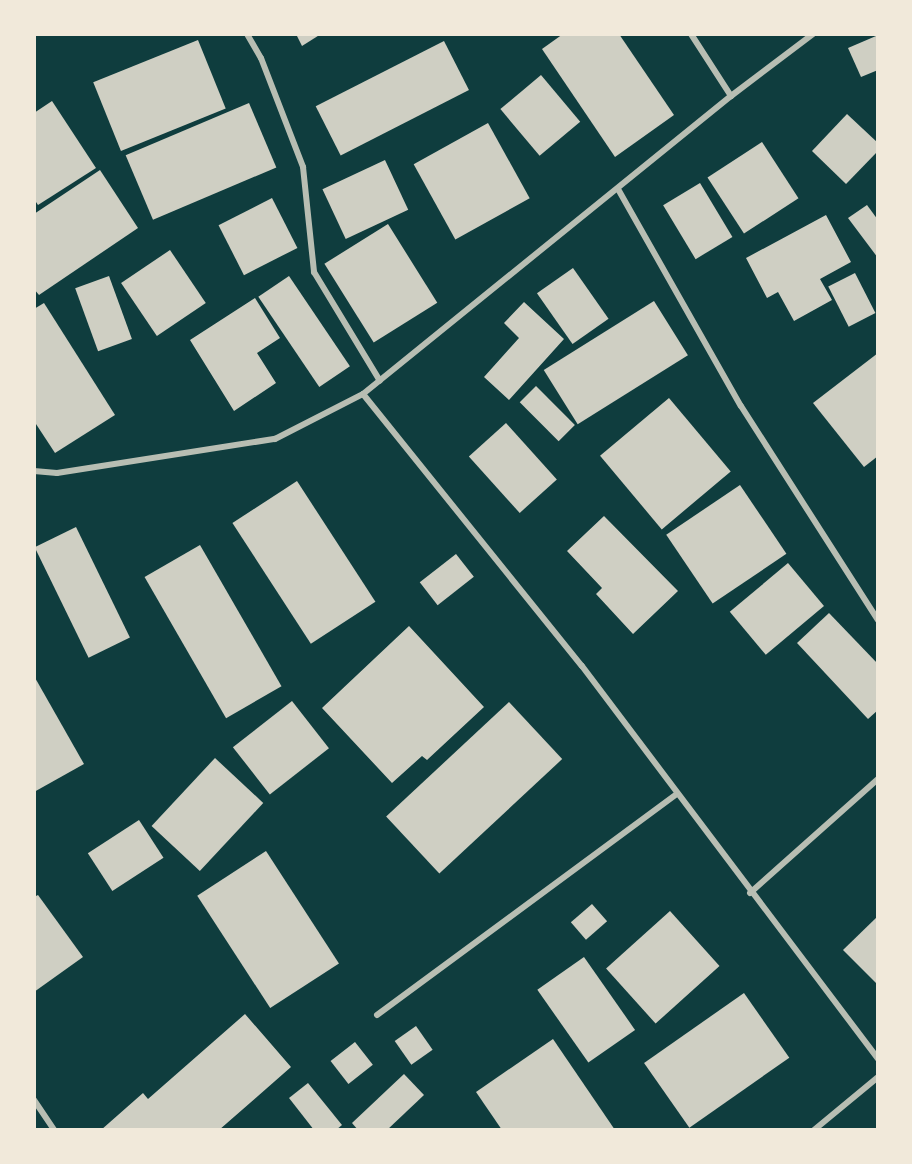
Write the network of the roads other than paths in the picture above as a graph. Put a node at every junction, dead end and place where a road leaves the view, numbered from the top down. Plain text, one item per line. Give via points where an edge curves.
1 (247, 34) edge
2 (691, 34) edge
3 (813, 34) edge
4 (731, 96) junction
5 (618, 189) junction
6 (380, 381) junction
7 (363, 394) junction
8 (34, 471) edge
9 (878, 620) edge
10 (878, 779) edge
11 (677, 794) junction
12 (750, 893) junction
13 (377, 1015) dead end
14 (878, 1059) edge
15 (878, 1077) edge
16 (34, 1100) edge
17 (54, 1130) edge
18 (814, 1130) edge

1 - 6 street via 261,58 303,167 314,272
2 - 4 street
3 - 4 street
4 - 5 street
5 - 6 street
5 - 9 street via 741,406
6 - 7 street
7 - 8 street via 275,439 57,473
7 - 11 street via 582,666
10 - 12 street
11 - 12 street
11 - 13 street
12 - 14 street
15 - 18 street
16 - 17 street

